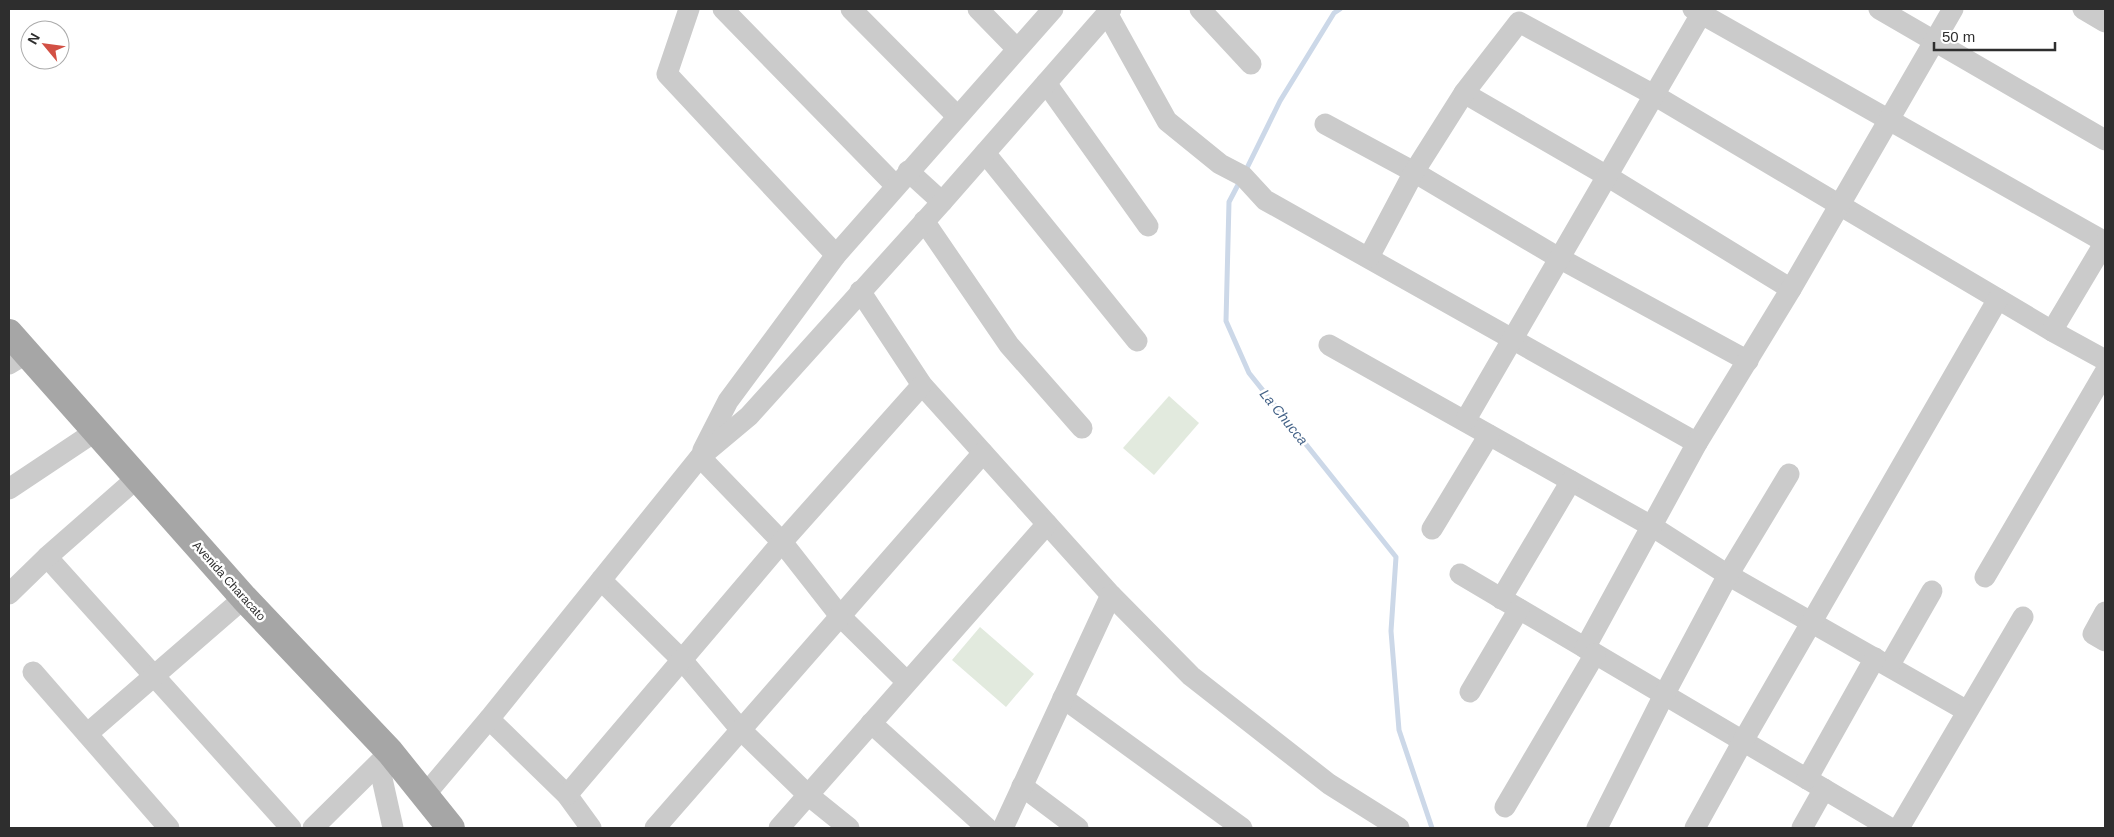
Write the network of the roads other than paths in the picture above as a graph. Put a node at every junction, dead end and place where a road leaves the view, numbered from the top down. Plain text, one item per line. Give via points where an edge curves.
1 (689, 9) edge
2 (723, 9) edge
3 (851, 9) edge
4 (978, 9) edge
5 (1053, 9) edge
6 (1200, 9) edge
7 (1879, 9) edge
8 (1953, 9) edge
9 (2083, 9) edge
10 (1700, 10) edge
11 (1109, 11) edge
12 (2105, 22) edge
13 (1934, 41) junction
14 (1018, 49) junction
15 (1251, 64) dead end
16 (1046, 83) junction
17 (1464, 93) junction
18 (1654, 95) junction
19 (956, 116) junction
20 (1888, 119) junction
21 (1324, 124) dead end
22 (2105, 140) edge
23 (985, 153) junction
24 (1414, 172) junction
25 (1607, 176) junction
26 (902, 178) junction
27 (942, 202) junction
28 (1838, 205) junction
29 (924, 221) junction
30 (1148, 226) dead end
31 (2105, 242) edge
32 (836, 255) junction
33 (1369, 257) junction
34 (1559, 258) junction
35 (1792, 289) junction
36 (860, 291) junction
37 (1998, 299) junction
38 (2052, 331) junction
39 (9, 333) edge
40 (1137, 340) dead end
41 (1513, 341) junction
42 (1329, 345) dead end
43 (18, 359) edge
44 (2105, 360) edge
45 (1748, 361) junction
46 (2105, 372) edge
47 (922, 385) junction
48 (1465, 422) junction
49 (1082, 428) dead end
50 (96, 431) junction
51 (1489, 435) junction
52 (1698, 443) junction
53 (983, 453) junction
54 (700, 457) junction
55 (1788, 474) dead end
56 (137, 478) junction
57 (1571, 482) junction
58 (9, 489) edge
59 (1047, 524) junction
60 (1653, 527) junction
61 (1432, 529) dead end
62 (782, 542) junction
63 (47, 557) junction
64 (1460, 574) dead end
65 (1728, 575) junction
66 (1986, 577) dead end
67 (601, 580) junction
68 (1932, 591) dead end
69 (9, 594) edge
70 (1111, 595) junction
71 (244, 598) junction
72 (1510, 604) junction
73 (2105, 612) edge
74 (840, 616) junction
75 (2023, 617) dead end
76 (1812, 622) junction
77 (2105, 641) edge
78 (1590, 651) junction
79 (682, 660) junction
80 (1882, 662) junction
81 (33, 672) dead end
82 (154, 675) junction
83 (907, 682) junction
84 (1470, 692) dead end
85 (1664, 695) junction
86 (1063, 698) junction
87 (1967, 711) junction
88 (489, 719) junction
89 (871, 723) junction
90 (741, 730) junction
91 (87, 734) junction
92 (1743, 741) junction
93 (384, 758) junction
94 (1815, 784) junction
95 (1022, 786) junction
96 (567, 795) junction
97 (808, 795) junction
98 (424, 796) junction
99 (1505, 807) dead end
100 (320, 825) edge
101 (169, 828) edge
102 (291, 828) edge
103 (393, 828) edge
104 (451, 828) edge
105 (591, 828) edge
106 (655, 828) edge
107 (779, 828) edge
108 (849, 828) edge
109 (987, 828) edge
110 (1002, 828) edge
111 (1078, 828) edge
112 (1242, 828) edge
113 (1399, 828) edge
114 (1598, 828) edge
115 (1695, 828) edge
116 (1802, 828) edge
117 (1890, 828) edge
118 (1899, 828) edge

1 - 32 street via 666,74
2 - 26 street
3 - 19 street
4 - 14 street
5 - 14 street
6 - 15 street
7 - 13 street
8 - 13 street
9 - 12 street
10 - 18 street
10 - 20 street
11 - 16 street
11 - 33 street via 1167,121 1220,164 1243,176 1265,200
13 - 20 street
13 - 22 street
14 - 19 street
16 - 23 street
16 - 30 street
17 - 18 street via 1519,22
17 - 24 street
17 - 25 street
18 - 25 street
18 - 28 street
19 - 26 street
20 - 28 street
20 - 31 street
21 - 24 street
23 - 27 street
23 - 40 street
24 - 33 street
24 - 34 street
25 - 34 street
25 - 35 street
26 - 27 street
26 - 32 street
27 - 29 street
28 - 35 street
28 - 37 street
29 - 36 street
29 - 49 street via 1009,345
31 - 38 street
32 - 54 street via 728,401
33 - 41 street
34 - 41 street
34 - 45 street
35 - 45 street
36 - 47 street
36 - 54 street via 749,416
37 - 38 street
37 - 76 street
38 - 44 street
39 - 43 main road, Avenida Characato
41 - 48 street
41 - 52 street
42 - 48 street
43 - 50 main road, Avenida Characato
45 - 52 street
46 - 66 street
47 - 53 street
47 - 62 street
48 - 51 street
50 - 56 main road, Avenida Characato
50 - 58 street
51 - 57 street
51 - 61 street
52 - 60 street
53 - 59 street
53 - 74 street
54 - 62 street
54 - 67 street
55 - 65 street
56 - 63 street
56 - 71 main road, Avenida Characato
57 - 60 street
57 - 72 street
59 - 70 street
59 - 83 street
60 - 65 street
60 - 78 street
62 - 74 street
62 - 79 street
63 - 69 street
63 - 82 street
64 - 72 street
65 - 76 street
65 - 85 street
67 - 79 street
67 - 88 street
68 - 80 street
70 - 86 street
70 - 113 street via 1191,676 1329,784
71 - 82 street
71 - 93 main road, Avenida Characato
72 - 78 street
72 - 84 street
73 - 77 street via 2093,634
74 - 83 street
74 - 90 street
75 - 87 street
76 - 80 street
76 - 92 street
78 - 85 street
78 - 99 street
79 - 90 street
79 - 96 street
80 - 87 street
80 - 94 street
81 - 91 street
82 - 91 street
82 - 102 street
83 - 89 street
85 - 92 street
85 - 114 street
86 - 95 street
86 - 112 street
87 - 118 street
88 - 96 street
88 - 98 street
89 - 97 street
89 - 109 street
90 - 97 street
90 - 106 street
91 - 101 street
92 - 94 street
92 - 115 street
93 - 98 main road, Avenida Characato
93 - 100 street
93 - 103 street
94 - 116 street
94 - 117 street
95 - 110 street
95 - 111 street
96 - 105 street
97 - 107 street
97 - 108 street
98 - 104 main road, Avenida Characato

